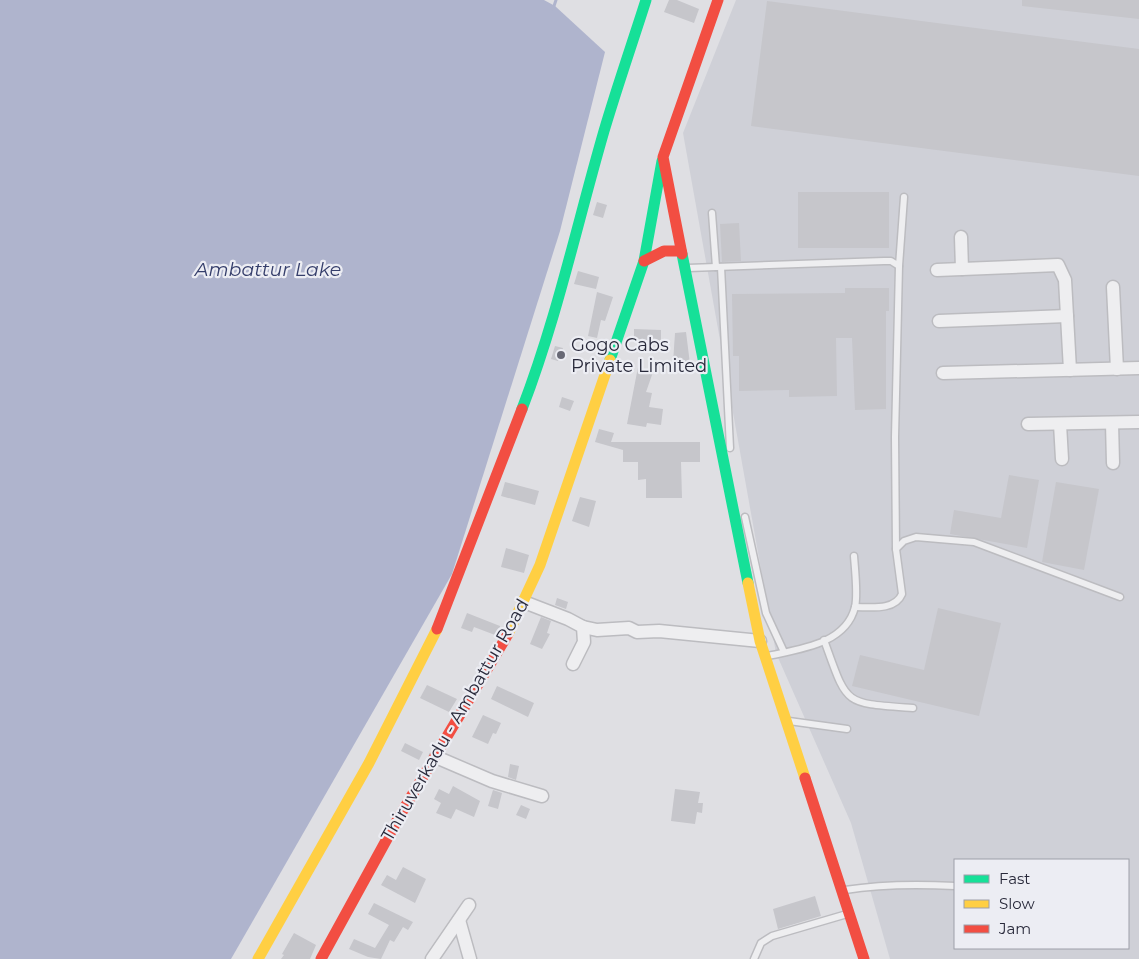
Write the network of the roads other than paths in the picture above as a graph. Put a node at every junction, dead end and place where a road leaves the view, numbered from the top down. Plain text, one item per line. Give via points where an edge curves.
1 (646, 0) edge
2 (718, 0) edge
3 (663, 157) junction
4 (904, 197) dead end
5 (712, 213) dead end
6 (961, 237) dead end
7 (681, 251) junction
8 (644, 261) junction
9 (899, 266) junction
10 (718, 267) junction
11 (685, 268) junction
12 (962, 269) junction
13 (937, 270) dead end
14 (1113, 287) dead end
15 (1067, 316) junction
16 (939, 321) dead end
17 (1139, 368) edge
18 (1117, 369) junction
19 (1070, 370) junction
20 (943, 373) dead end
21 (1139, 422) edge
22 (1112, 423) junction
23 (1028, 424) dead end
24 (1060, 424) junction
25 (732, 458) dead end
26 (1062, 459) dead end
27 (1113, 463) dead end
28 (744, 511) dead end
29 (896, 548) junction
30 (854, 556) dead end
31 (1120, 597) dead end
32 (524, 602) junction
33 (855, 607) junction
34 (583, 627) junction
35 (824, 640) junction
36 (760, 641) junction
37 (784, 652) junction
38 (765, 657) junction
39 (573, 664) dead end
40 (913, 708) dead end
41 (786, 720) junction
42 (847, 730) dead end
43 (436, 757) junction
44 (542, 796) dead end
45 (954, 886) edge
46 (842, 891) junction
47 (469, 905) dead end
48 (849, 914) junction
49 (459, 920) junction
50 (258, 959) edge
51 (321, 959) edge
52 (432, 959) edge
53 (470, 959) edge
54 (754, 959) edge
55 (864, 959) edge

1 - 50 main road via 604,132 573,251 536,372 435,634 369,763
2 - 3 main road, Thiruverkadu - Ambattur Road
3 - 7 main road
3 - 8 main road, Thiruverkadu - Ambattur Road
4 - 9 lane
5 - 10 lane
6 - 12 street
7 - 8 main road via 664,251
7 - 11 main road
8 - 32 main road, Thiruverkadu - Ambattur Road via 540,565
9 - 10 lane via 884,261
9 - 29 lane via 894,437
10 - 11 lane
10 - 25 lane
11 - 36 main road
12 - 13 street
12 - 15 street via 1058,265 1065,280
14 - 18 street
15 - 16 street
15 - 19 street
17 - 18 street
18 - 19 street
19 - 20 street
21 - 22 street
22 - 24 street
22 - 27 street
23 - 24 street
24 - 26 street
28 - 37 lane via 766,613
29 - 31 lane via 916,538 974,542
29 - 33 lane via 900,600 890,605
30 - 33 lane
32 - 34 street
32 - 43 main road, Thiruverkadu - Ambattur Road via 494,661
33 - 35 lane via 841,633
34 - 36 street via 597,630 629,628 637,632 659,631
34 - 39 street via 584,642
35 - 37 lane
35 - 40 lane via 844,693 853,700
36 - 38 main road
37 - 38 lane
38 - 41 main road
41 - 42 lane
41 - 46 main road
43 - 44 street via 492,781
43 - 51 main road, Thiruverkadu - Ambattur Road
45 - 46 lane via 868,886
46 - 48 main road
47 - 49 street
48 - 54 lane via 772,936 762,942
48 - 55 main road
49 - 52 street
49 - 53 street

